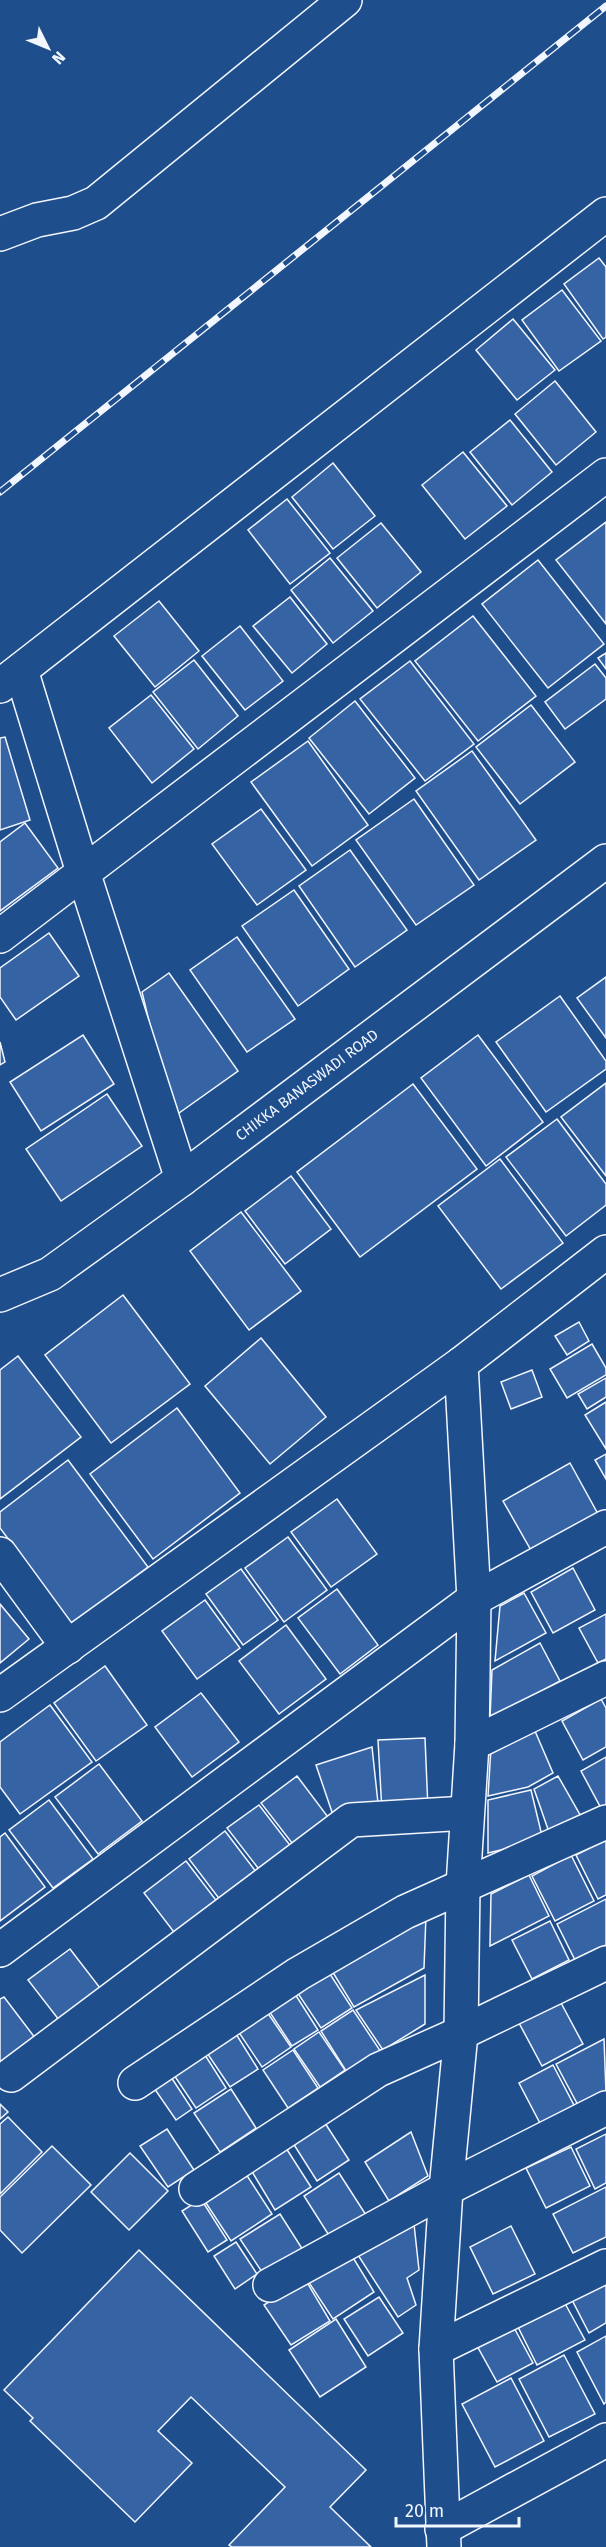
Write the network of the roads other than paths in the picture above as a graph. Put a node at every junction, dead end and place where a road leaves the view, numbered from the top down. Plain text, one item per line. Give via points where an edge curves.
1 (345, 0) edge
2 (606, 214) edge
3 (0, 234) edge
4 (606, 475) edge
5 (10, 678) edge
6 (606, 861) edge
7 (83, 873) junction
8 (0, 936) edge
9 (182, 1179) junction
10 (606, 1252) edge
11 (0, 1295) edge
12 (461, 1364) junction
13 (606, 1527) edge
14 (0, 1554) edge
15 (474, 1599) junction
16 (68, 1647) junction
17 (606, 1678) edge
18 (0, 1695) edge
19 (472, 1744) junction
20 (467, 1813) junction
21 (606, 1822) edge
22 (463, 1886) junction
23 (0, 1950) edge
24 (606, 1963) edge
25 (461, 2033) junction
26 (11, 2075) dead end
27 (135, 2083) dead end
28 (606, 2108) edge
29 (196, 2189) dead end
30 (446, 2189) junction
31 (606, 2266) edge
32 (270, 2285) dead end
33 (436, 2349) junction
34 (606, 2440) edge
35 (443, 2538) edge

1 - 3 street via 96,203
2 - 5 street
4 - 7 street
5 - 7 street
6 - 9 street, CHIKKA BANASWADI ROAD
7 - 8 street
7 - 9 street
9 - 11 street, CHIKKA BANASWADI ROAD via 50,1274
10 - 12 street
12 - 15 street
12 - 16 street
13 - 15 street
14 - 16 street
15 - 19 street
15 - 23 street
16 - 18 street
17 - 19 street
19 - 20 street
20 - 22 street
20 - 26 street via 351,1820
21 - 22 street
22 - 25 street
22 - 27 street via 405,1912 298,1974
24 - 25 street
25 - 29 street via 378,2070
25 - 30 street
28 - 30 street
30 - 32 street
30 - 33 street
31 - 33 street
33 - 35 street
34 - 35 street

